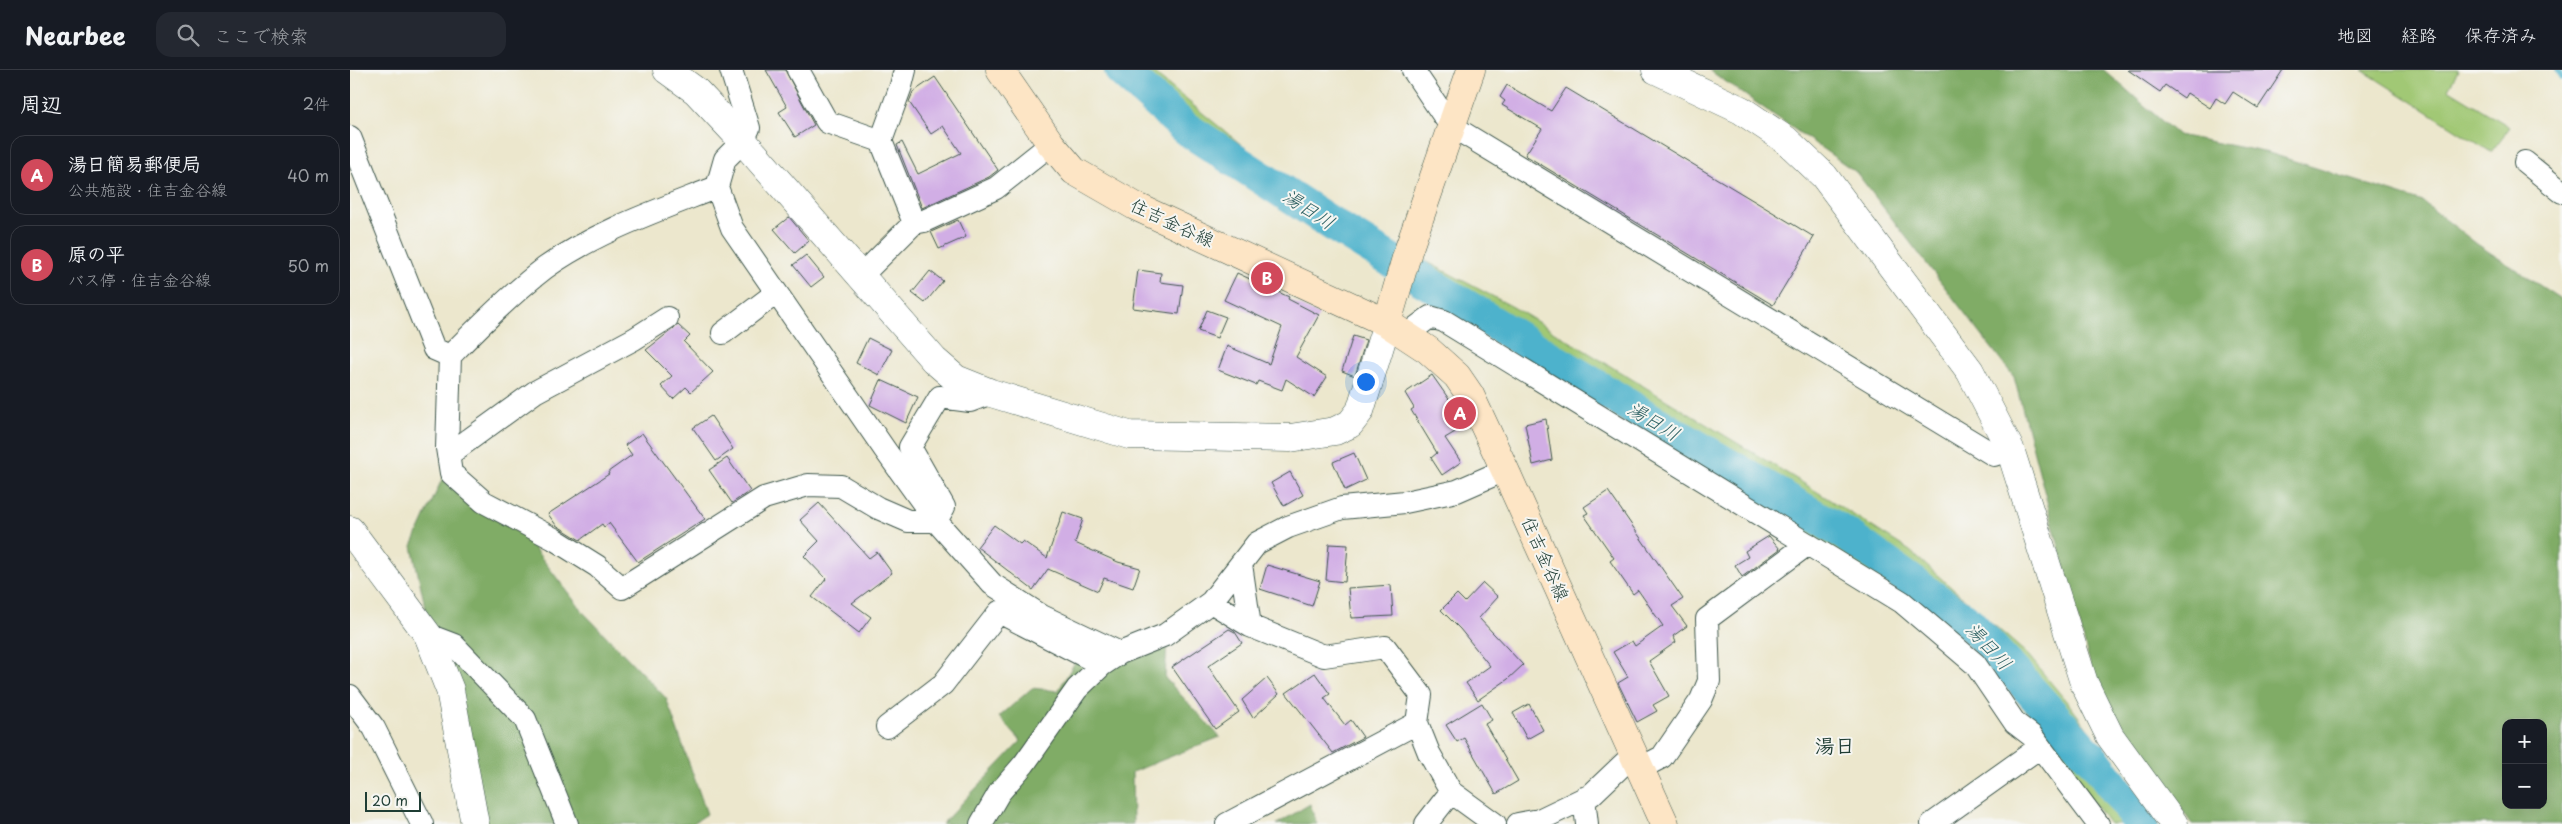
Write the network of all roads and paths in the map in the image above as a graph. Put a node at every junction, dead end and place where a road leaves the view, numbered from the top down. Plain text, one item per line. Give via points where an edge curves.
1 (667, 70) edge
2 (731, 70) edge
3 (798, 70) edge
4 (905, 70) edge
5 (1000, 70) edge
6 (1413, 70) edge
7 (1471, 70) edge
8 (1656, 70) edge
9 (1450, 125) junction
10 (350, 137) edge
11 (881, 141) junction
12 (743, 142) junction
13 (1051, 144) junction
14 (2525, 162) dead end
15 (717, 186) junction
16 (2562, 192) edge
17 (914, 223) junction
18 (862, 276) junction
19 (776, 293) junction
20 (667, 318) dead end
21 (1396, 329) junction
22 (723, 333) dead end
23 (450, 356) junction
24 (990, 393) junction
25 (2010, 449) junction
26 (448, 455) junction
27 (1505, 470) junction
28 (936, 521) junction
29 (350, 530) edge
30 (1808, 544) junction
31 (1241, 564) junction
32 (1211, 602) junction
33 (1250, 626) junction
34 (428, 635) junction
35 (1111, 659) junction
36 (350, 696) edge
37 (1417, 723) junction
38 (887, 727) dead end
39 (2040, 747) junction
40 (1636, 762) junction
41 (1451, 792) junction
42 (1584, 798) junction
43 (422, 824) edge
44 (476, 824) edge
45 (567, 824) edge
46 (981, 824) edge
47 (1227, 824) edge
48 (1426, 824) edge
49 (1495, 824) edge
50 (1524, 824) edge
51 (1588, 824) edge
52 (1665, 824) edge
53 (1932, 824) edge
54 (2098, 824) edge
55 (2174, 824) edge

1 - 12 street via 696,91
2 - 12 street via 749,128
3 - 11 street via 827,122
4 - 11 street
5 - 13 main road, 住吉金谷線
6 - 9 street
7 - 9 main road
8 - 25 street via 1741,110 1786,140 1824,176 1970,371
9 - 21 main road via 1398,283
9 - 25 street via 1994,455
10 - 23 street via 434,349
11 - 17 street
12 - 15 street via 725,159
12 - 18 street
13 - 17 street via 996,188
13 - 21 main road, 住吉金谷線 via 1074,171 1095,185
14 - 16 street
15 - 19 street via 732,228
15 - 23 street via 612,230 546,268 490,315
17 - 18 street
18 - 24 street via 934,360 956,379
19 - 22 street
19 - 28 street
20 - 26 street via 634,340 535,392
21 - 24 street via 1360,411 1350,424 1335,431 1290,438 1144,437 1104,429
21 - 27 main road, 住吉金谷線 via 1428,350 1457,376 1470,395
21 - 30 street via 1430,317 1444,321
23 - 26 street
24 - 28 street via 970,401 940,397 910,447 944,507
25 - 55 street via 2084,683 2110,736
26 - 28 street via 451,473 484,502 554,539 597,566 622,588 764,498 808,485 841,486 908,521
27 - 31 street via 1457,491 1405,502 1342,508 1315,517 1257,543
27 - 40 main road, 住吉金谷線
28 - 35 street via 992,584
29 - 34 street
30 - 39 street via 1902,602 1975,664 2015,723
30 - 40 street via 1707,619 1709,682 1701,700 1662,756
31 - 32 street
31 - 33 street
32 - 33 street
32 - 35 street via 1165,635
33 - 37 street via 1324,656 1385,648 1420,695
34 - 44 street via 450,690
34 - 45 street via 454,645 525,720
35 - 38 street via 999,612 943,684
35 - 46 street via 1077,689 1024,764 999,793
36 - 43 street via 374,728
37 - 41 street
37 - 47 street
39 - 53 street
39 - 54 street
40 - 42 street
40 - 52 main road, 住吉金谷線
41 - 48 street
41 - 49 street
42 - 50 street
42 - 51 street

